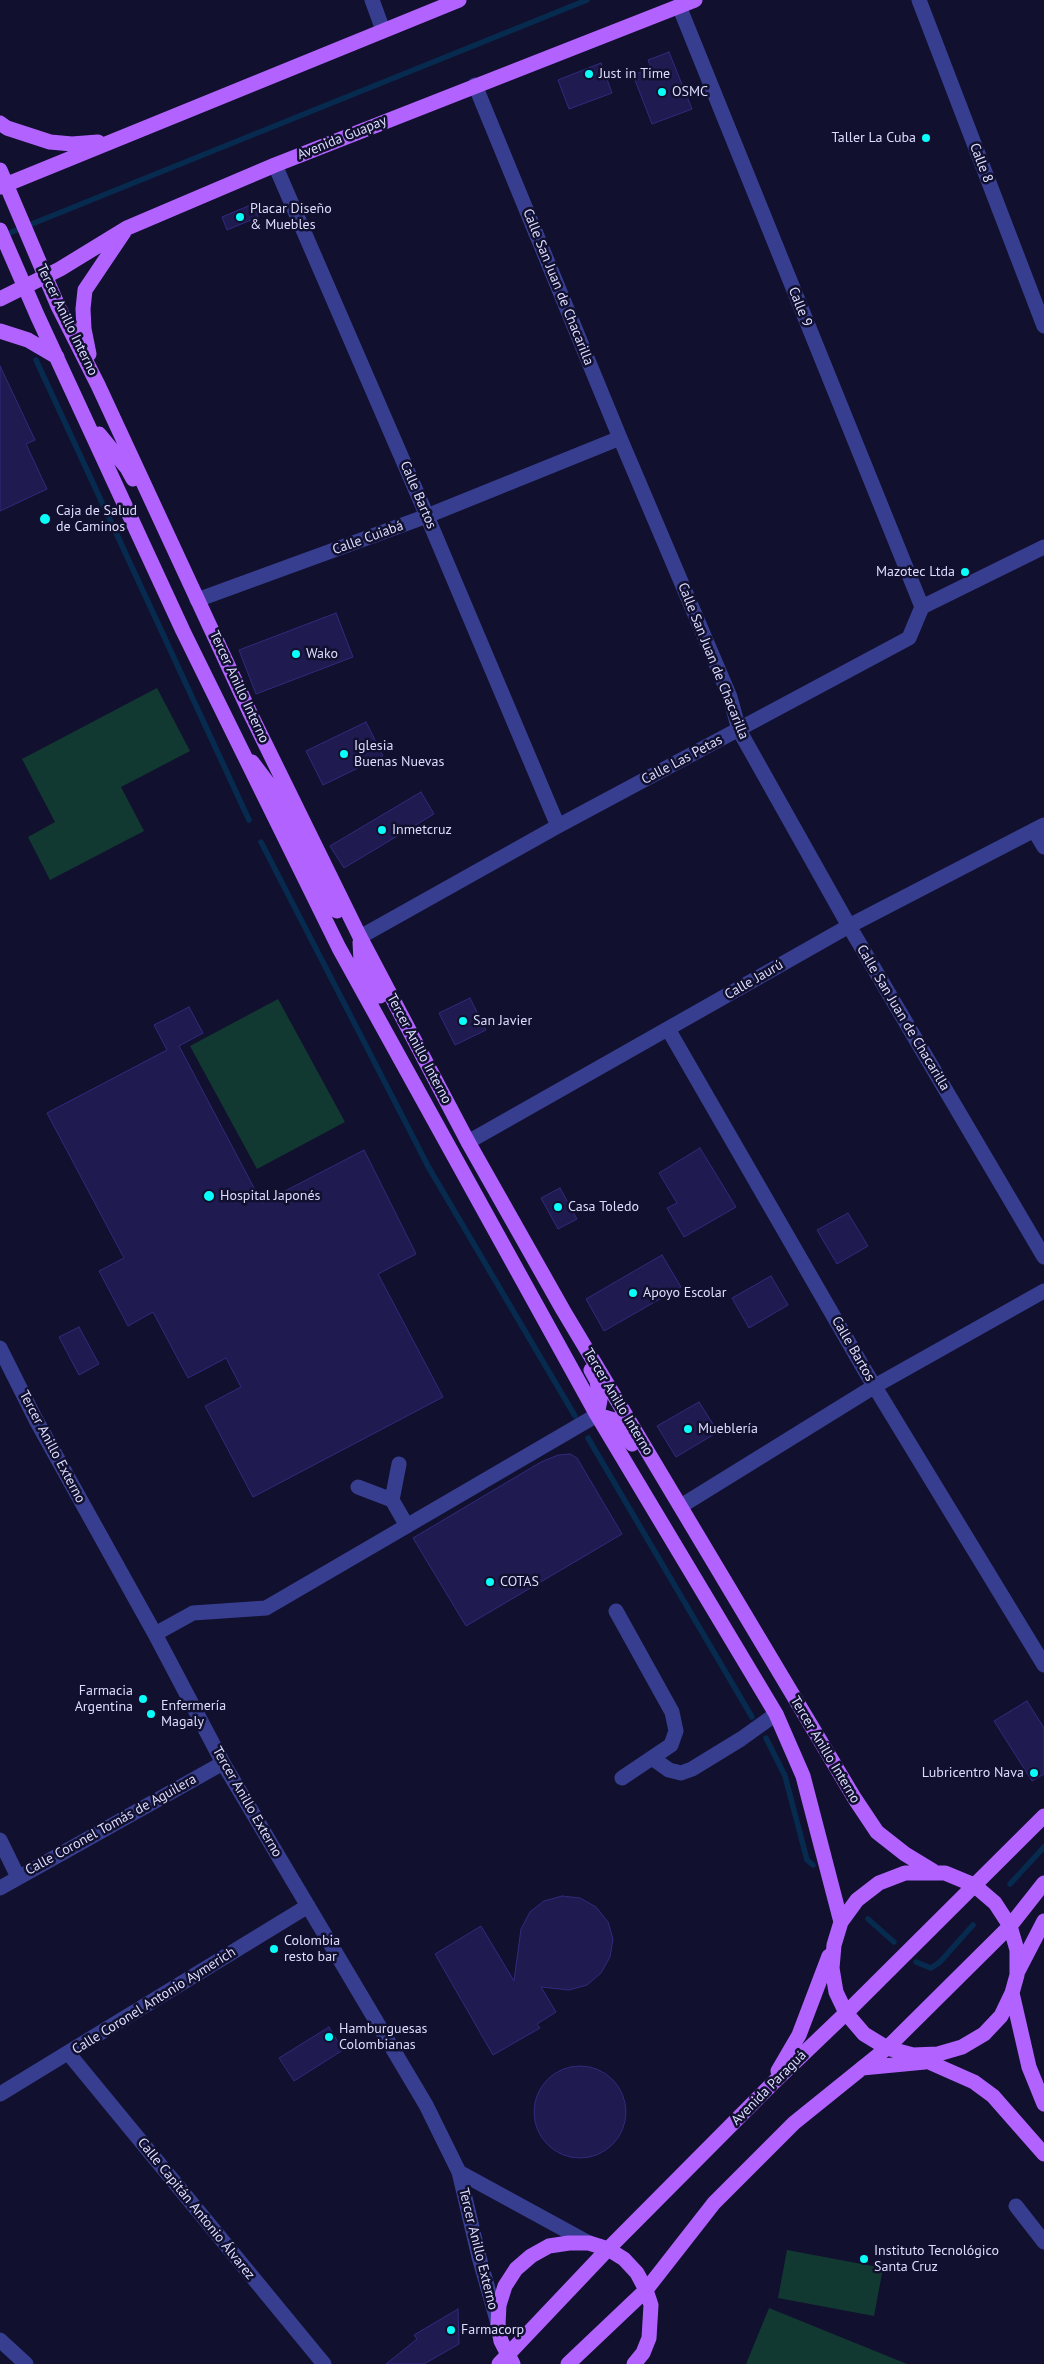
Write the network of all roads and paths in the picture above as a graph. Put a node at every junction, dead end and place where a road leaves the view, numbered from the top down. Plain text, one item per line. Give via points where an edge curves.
1 (372, 0) edge
2 (459, 0) edge
3 (695, 0) edge
4 (919, 0) edge
5 (679, 6) junction
6 (382, 30) junction
7 (475, 85) junction
8 (0, 123) edge
9 (120, 139) junction
10 (275, 165) junction
11 (0, 170) edge
12 (3, 186) edge
13 (127, 228) junction
14 (0, 230) edge
15 (45, 277) junction
16 (24, 287) junction
17 (0, 299) edge
18 (1044, 326) edge
19 (0, 331) edge
20 (57, 357) junction
21 (98, 384) junction
22 (86, 420) junction
23 (620, 438) junction
24 (428, 516) junction
25 (1044, 547) edge
26 (197, 600) junction
27 (922, 607) junction
28 (203, 671) junction
29 (739, 730) junction
30 (238, 746) junction
31 (286, 784) junction
32 (558, 826) junction
33 (1039, 828) edge
34 (1044, 847) edge
35 (848, 926) junction
36 (360, 938) junction
37 (668, 1029) junction
38 (468, 1142) junction
39 (479, 1162) junction
40 (482, 1208) junction
41 (1044, 1257) edge
42 (1044, 1291) edge
43 (0, 1348) edge
44 (875, 1386) junction
45 (597, 1415) junction
46 (399, 1464) dead end
47 (358, 1488) dead end
48 (392, 1500) junction
49 (681, 1506) junction
50 (407, 1526) junction
51 (733, 1596) junction
52 (616, 1611) dead end
53 (156, 1634) junction
54 (1044, 1665) edge
55 (776, 1714) junction
56 (652, 1758) junction
57 (223, 1763) junction
58 (622, 1778) dead end
59 (1044, 1816) edge
60 (0, 1840) edge
61 (933, 1871) junction
62 (18, 1877) junction
63 (1044, 1883) edge
64 (974, 1885) junction
65 (0, 1888) edge
66 (308, 1906) junction
67 (1044, 1921) edge
68 (841, 1922) junction
69 (1010, 1926) junction
70 (834, 1945) junction
71 (1017, 1975) junction
72 (1012, 1993) junction
73 (846, 2014) junction
74 (887, 2048) junction
75 (69, 2054) junction
76 (913, 2055) junction
77 (930, 2062) junction
78 (862, 2068) junction
79 (770, 2086) junction
80 (0, 2094) edge
81 (1044, 2104) edge
82 (1044, 2154) edge
83 (459, 2172) junction
84 (1016, 2206) dead end
85 (1044, 2242) edge
86 (589, 2243) junction
87 (608, 2249) junction
88 (646, 2290) junction
89 (498, 2325) junction
90 (0, 2340) edge
91 (641, 2360) edge
92 (506, 2361) edge
93 (26, 2364) edge
94 (324, 2364) edge
95 (568, 2364) edge

1 - 6 street
2 - 6 main road
3 - 5 main road, Avenida Guapay
4 - 18 street, Calle 8
5 - 7 main road, Avenida Guapay
5 - 27 street, Calle 9
6 - 9 main road
7 - 10 main road, Avenida Guapay
7 - 23 street, Calle San Juan de Chacarilla
8 - 9 main road via 50,142 89,144
9 - 12 main road
10 - 13 main road, Avenida Guapay
10 - 24 street, Calle Bartos
11 - 12 main road, Tercer Anillo Interno
12 - 15 main road, Tercer Anillo Interno via 14,201
13 - 15 main road, Avenida Guapay
13 - 21 main road via 86,290 84,329
14 - 16 main road, Tercer Anillo Interno
15 - 16 main road, Avenida Guapay
15 - 21 main road, Tercer Anillo Interno
16 - 17 main road, Avenida Guapay
16 - 20 main road, Tercer Anillo Interno
19 - 20 main road via 28,340
20 - 22 main road, Tercer Anillo Interno
21 - 26 main road, Tercer Anillo Interno
22 - 26 main road via 127,468 183,591
22 - 28 main road, Tercer Anillo Interno
23 - 24 street, Calle Cuiabá
23 - 29 street, Calle San Juan de Chacarilla via 730,697
24 - 26 street, Calle Cuiabá
24 - 32 street, Calle Bartos
25 - 27 street
26 - 31 main road, Tercer Anillo Interno
27 - 29 street, Calle Las Petas via 909,638
28 - 30 main road, Tercer Anillo Interno
28 - 31 main road via 211,669 225,676 265,761
29 - 32 street, Calle Las Petas
29 - 35 street, Calle San Juan de Chacarilla
30 - 36 main road via 282,803 343,924
30 - 40 main road, Tercer Anillo Interno via 339,948
31 - 36 main road, Tercer Anillo Interno
32 - 36 street, Calle Las Petas
33 - 34 street
33 - 35 street, Calle Jaurú
35 - 37 street, Calle Jaurú
35 - 41 street, Calle San Juan de Chacarilla
36 - 38 main road, Tercer Anillo Interno
36 - 40 main road via 361,962 465,1153
37 - 38 street, Calle Jaurú
37 - 44 street, Calle Bartos
38 - 39 main road, Tercer Anillo Interno
39 - 45 main road via 509,1232 597,1382 600,1400
39 - 49 main road, Tercer Anillo Interno via 563,1310
40 - 45 main road, Tercer Anillo Interno
42 - 44 street
43 - 53 street, Tercer Anillo Externo via 36,1420
44 - 49 street
44 - 54 street, Calle Bartos
45 - 50 street
45 - 51 main road via 614,1420 622,1429 698,1556
45 - 55 main road, Tercer Anillo Interno
46 - 48 street
47 - 48 street
48 - 50 street
49 - 51 main road, Tercer Anillo Interno
50 - 53 street via 266,1608 193,1612
51 - 61 main road, Tercer Anillo Interno via 878,1832
52 - 56 street via 672,1712 676,1731 670,1745
53 - 57 street, Tercer Anillo Externo
55 - 56 street via 692,1769 680,1773 669,1770
55 - 68 main road, Tercer Anillo Interno via 803,1776
56 - 58 street
57 - 62 street, Calle Coronel Tomás de Aguilera
57 - 66 street, Tercer Anillo Externo
59 - 64 main road, Avenida Paraguá
60 - 62 street
61 - 64 main road, Tercer Anillo Interno
61 - 68 main road, Tercer Anillo Interno via 905,1873 879,1883 857,1900
62 - 65 street, Calle Coronel Tomás de Aguilera
63 - 69 main road
64 - 69 main road, Tercer Anillo Interno via 995,1903
64 - 73 main road, Avenida Paraguá
66 - 75 street, Calle Coronel Antonio Aymerich
66 - 83 street, Tercer Anillo Externo via 426,2104
67 - 71 main road
68 - 70 main road, Tercer Anillo Interno
69 - 71 main road, Tercer Anillo Interno via 1016,1950
69 - 74 main road
70 - 73 main road, Tercer Anillo Interno via 832,1968 836,1992
70 - 79 main road via 799,2035
71 - 72 main road, Tercer Anillo Interno
72 - 76 main road, Tercer Anillo Interno via 1001,2016 984,2034 962,2047 938,2054
72 - 81 main road, Tercer Anillo Interno via 1029,2067
73 - 74 main road, Tercer Anillo Interno via 864,2034
73 - 79 main road, Avenida Paraguá
74 - 76 main road, Tercer Anillo Interno
74 - 78 main road
75 - 80 street, Calle Coronel Antonio Aymerich
75 - 94 street, Calle Capitán Antonio Álvarez
76 - 77 main road, Tercer Anillo Interno
77 - 78 main road
77 - 82 main road, Tercer Anillo Interno via 974,2082 993,2096
78 - 88 main road via 794,2123 714,2204
79 - 87 main road, Avenida Paraguá
83 - 86 street, Tercer Anillo Externo
83 - 89 street, Tercer Anillo Externo
84 - 85 street
86 - 87 main road
86 - 89 main road via 549,2246 516,2269 505,2286 499,2305
87 - 88 main road via 637,2273
87 - 92 main road, Avenida Paraguá
88 - 91 main road via 652,2322
88 - 95 main road
89 - 92 main road
90 - 93 street

